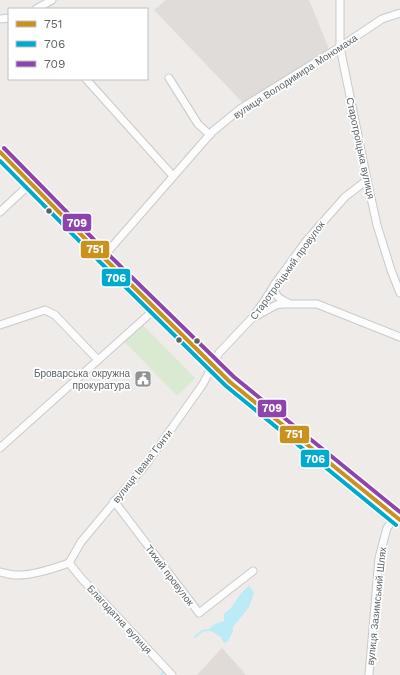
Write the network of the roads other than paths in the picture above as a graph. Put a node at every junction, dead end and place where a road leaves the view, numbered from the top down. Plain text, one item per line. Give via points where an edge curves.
1 (52, 0) edge
2 (340, 0) edge
3 (38, 8) edge
4 (400, 13) edge
5 (340, 47) junction
6 (169, 78) dead end
7 (87, 80) edge
8 (210, 135) junction
9 (0, 152) edge
10 (173, 176) junction
11 (367, 180) junction
12 (31, 183) junction
13 (0, 212) edge
14 (103, 257) junction
15 (275, 284) junction
16 (400, 293) edge
17 (291, 304) junction
18 (155, 309) junction
19 (252, 318) junction
20 (0, 325) edge
21 (400, 337) edge
22 (98, 360) junction
23 (213, 366) junction
24 (0, 448) edge
25 (114, 501) junction
26 (398, 518) edge
27 (69, 563) junction
28 (253, 571) dead end
29 (0, 572) edge
30 (172, 675) edge
31 (369, 675) edge

1 - 3 street
2 - 5 street, Старотроїцька вулиця
4 - 5 street, вулиця Володимира Мономаха via 382,19
5 - 8 street, вулиця Володимира Мономаха via 240,109
5 - 11 street, Старотроїцька вулиця
6 - 8 street via 198,124
7 - 10 street
8 - 10 street, вулиця Володимира Мономаха
9 - 12 main road
10 - 14 street, вулиця Володимира Мономаха
11 - 15 street, Старотроїцький провулок via 345,197 328,215
11 - 16 street, Старотроїцька вулиця via 391,270
12 - 13 street
12 - 14 main road
14 - 18 main road
15 - 17 street via 275,294
15 - 19 street, Старотроїцький провулок
17 - 19 street via 276,305
17 - 21 street via 317,304
18 - 22 street
18 - 23 main road
19 - 23 street, Старотроїцький провулок via 219,353
20 - 22 street via 45,310 55,315
22 - 24 street
23 - 25 street, вулиця Івана Гонти via 147,463
23 - 26 main road
25 - 27 street, вулиця Івана Гонти via 81,542
25 - 28 street, Тихий провулок via 199,614
26 - 31 street, вулиця Зазимський Шлях via 387,528 379,558
27 - 29 street via 17,575
27 - 30 street, Благодатна вулиця

